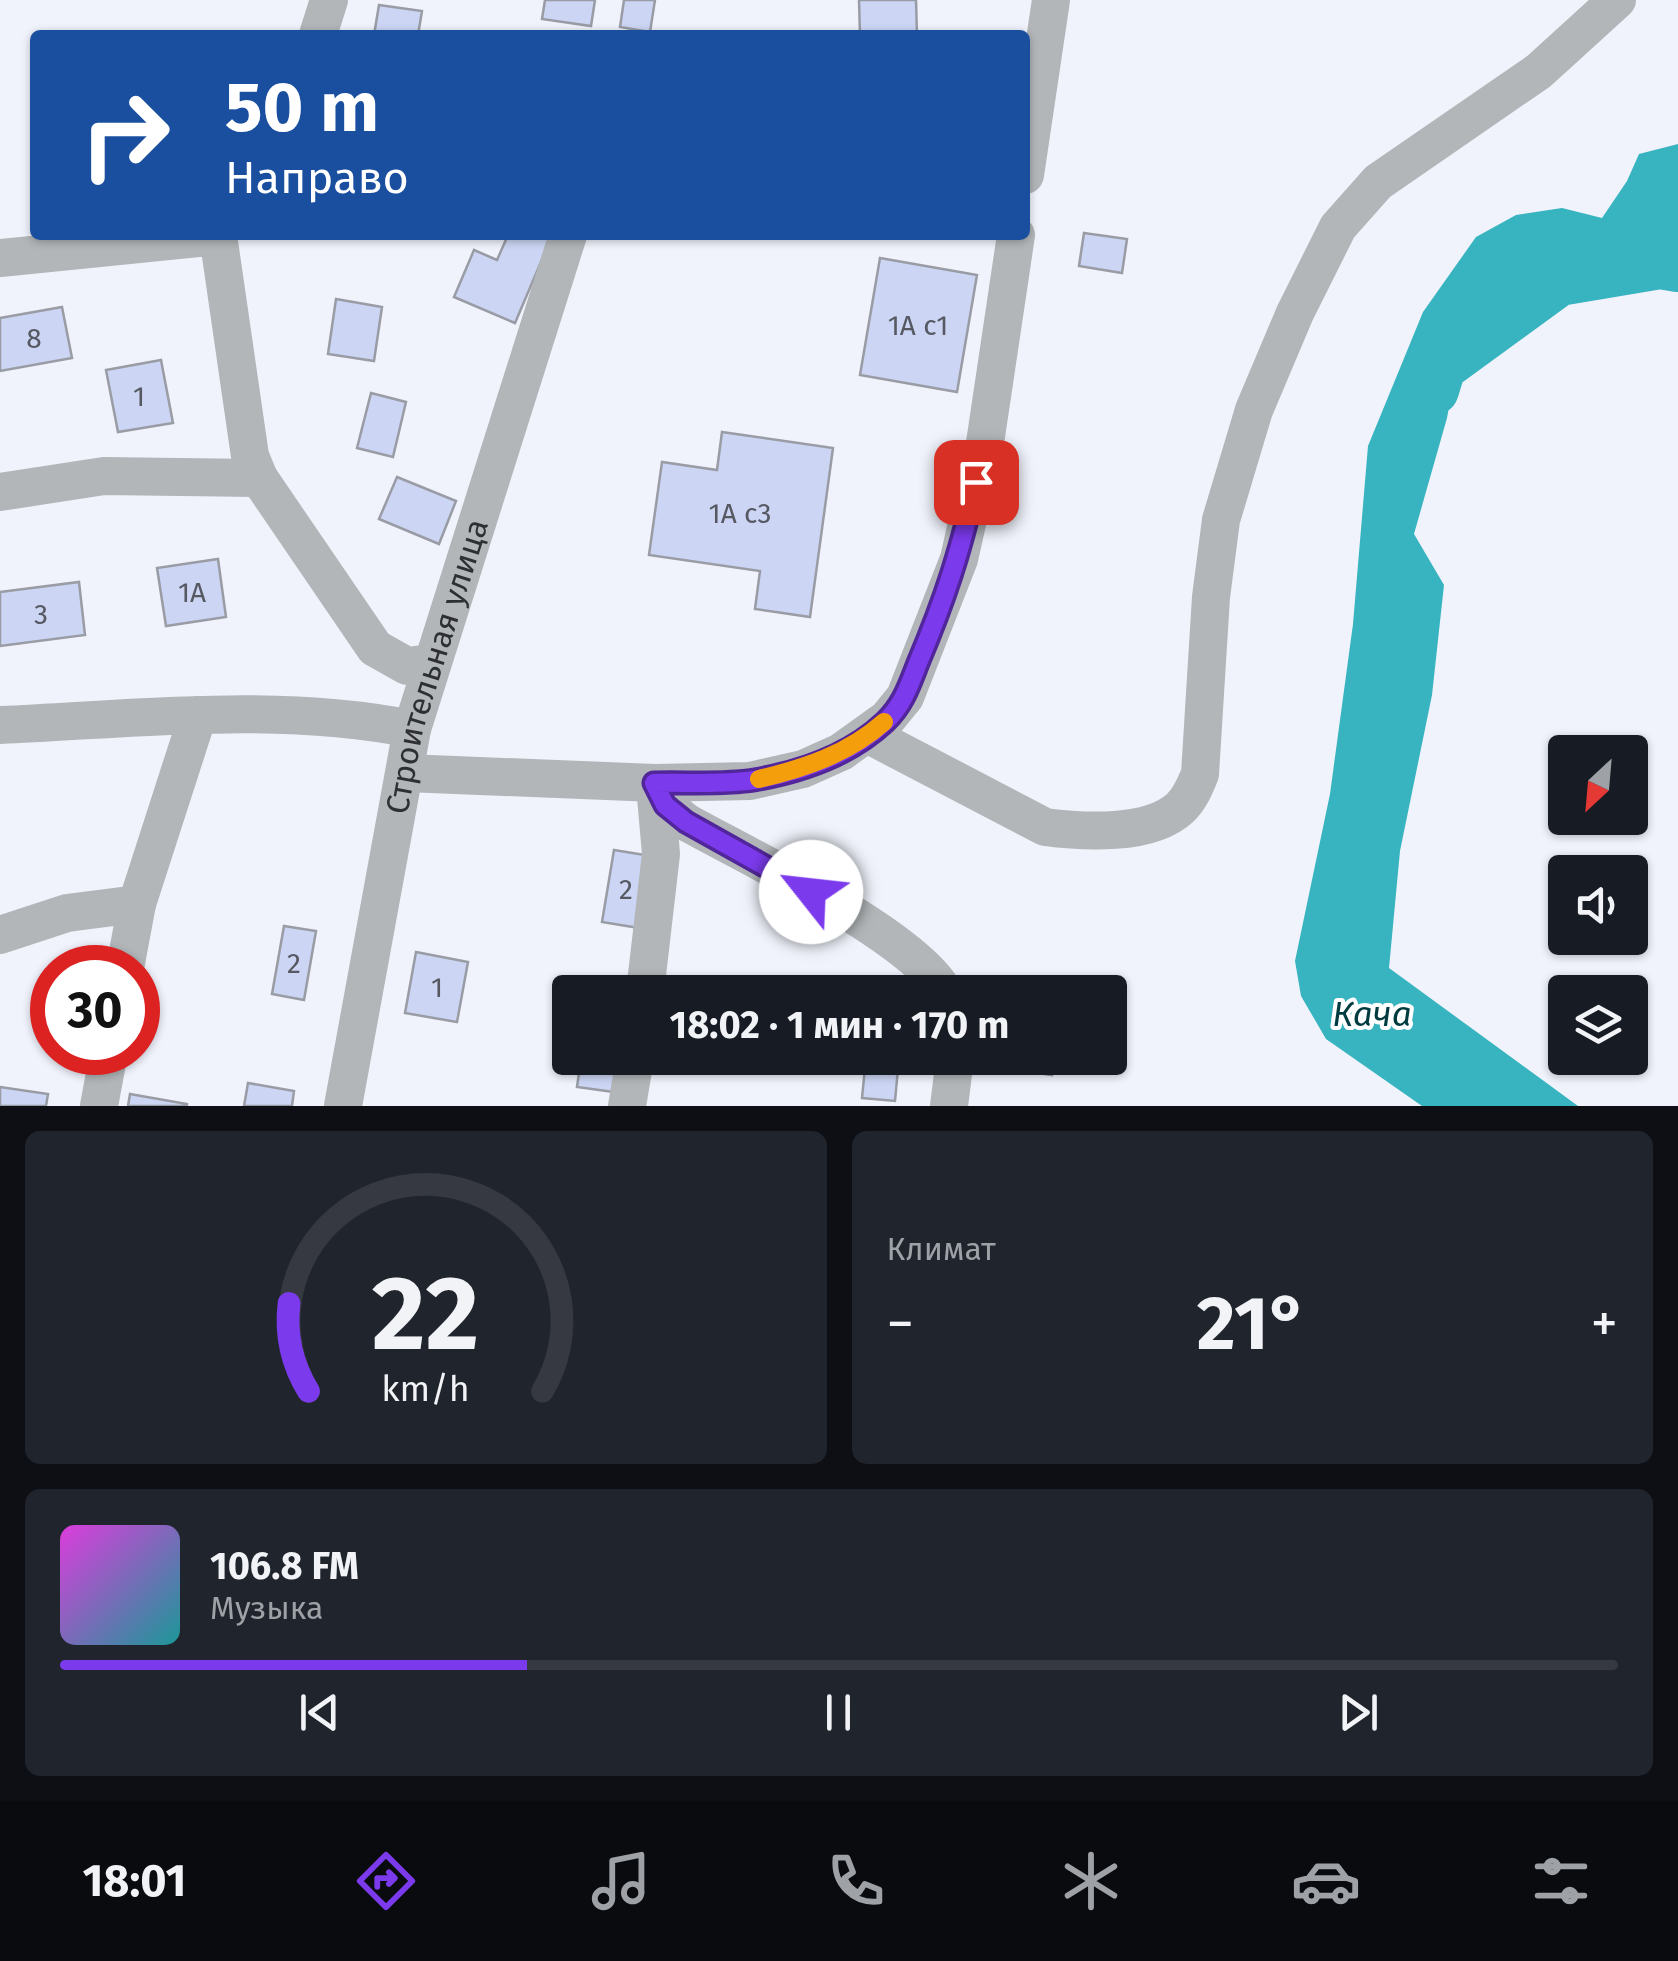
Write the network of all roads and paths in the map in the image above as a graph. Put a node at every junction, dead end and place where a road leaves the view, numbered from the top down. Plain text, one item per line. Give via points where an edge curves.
1 (329, 0) edge
2 (1052, 0) edge
3 (1618, 0) edge
4 (320, 30) edge
5 (1030, 143) edge
6 (171, 240) edge
7 (219, 240) edge
8 (566, 240) edge
9 (1015, 240) edge
10 (0, 258) edge
11 (258, 478) junction
12 (0, 492) edge
13 (431, 664) junction
14 (198, 716) junction
15 (0, 726) edge
16 (412, 729) junction
17 (869, 735) junction
18 (406, 773) junction
19 (654, 783) junction
20 (136, 904) junction
21 (0, 934) edge
22 (128, 945) edge
23 (647, 975) edge
24 (929, 975) edge
25 (104, 1075) edge
26 (632, 1075) edge
27 (954, 1075) edge
28 (98, 1106) edge
29 (344, 1106) edge
30 (627, 1106) edge
31 (949, 1106) edge

1 - 4 street
2 - 5 street
3 - 17 street via 1540,71 1378,182 1338,227 1254,410 1221,520 1200,774 1178,810 1128,828 1045,827
6 - 10 street
7 - 11 street
8 - 13 street, Строительная улица
9 - 17 street via 985,443 958,559 906,697
11 - 12 street via 104,476
11 - 13 street via 375,648 407,666
13 - 16 street, Строительная улица
14 - 15 street
14 - 16 street via 354,718
14 - 20 street
16 - 18 street, Строительная улица
17 - 19 street via 803,769 750,781
18 - 19 street
18 - 29 street, Строительная улица
19 - 23 street via 661,854
19 - 24 street via 665,805 686,822 842,910 912,956
20 - 21 street via 67,913
20 - 22 street
25 - 28 street
26 - 30 street
27 - 31 street

